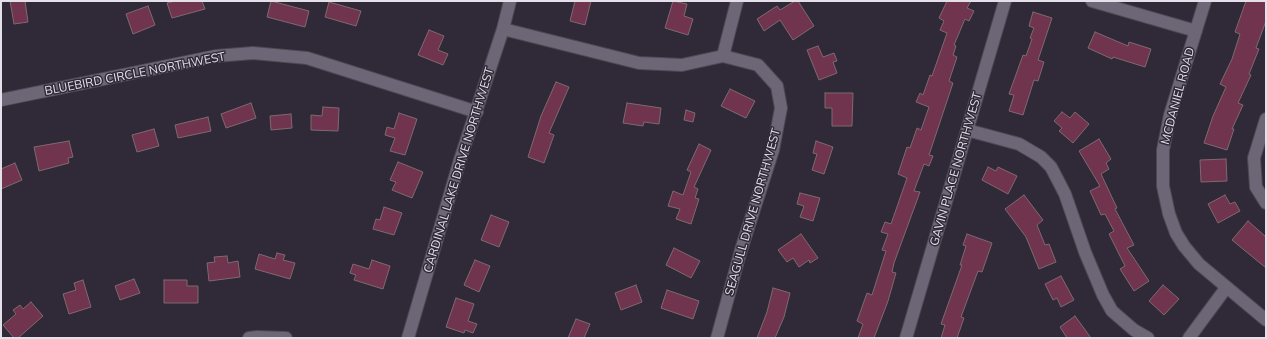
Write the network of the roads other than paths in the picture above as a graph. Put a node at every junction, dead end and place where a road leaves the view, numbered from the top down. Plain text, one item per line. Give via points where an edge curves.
1 (510, 1) edge
2 (737, 1) edge
3 (1005, 1) edge
4 (1092, 1) edge
5 (1205, 1) edge
6 (503, 29) junction
7 (1196, 31) junction
8 (722, 56) junction
9 (1, 100) edge
10 (477, 112) junction
11 (1265, 127) edge
12 (967, 130) junction
13 (1266, 203) edge
14 (1226, 288) junction
15 (1266, 320) edge
16 (249, 338) edge
17 (286, 338) edge
18 (408, 338) edge
19 (717, 338) edge
20 (906, 338) edge
21 (1148, 338) edge
22 (1190, 338) edge

1 - 6 street, CARDINAL LAKE DRIVE NORTHWEST
2 - 8 street
3 - 12 street, GAVIN PLACE NORTHWEST
4 - 7 street
5 - 7 street, MCDANIEL ROAD
6 - 8 street, SEAGULL DRIVE NORTHWEST via 639,64 682,65
6 - 10 street, CARDINAL LAKE DRIVE NORTHWEST
7 - 14 street, MCDANIEL ROAD via 1170,115 1163,150 1163,186 1176,233 1199,264
8 - 19 street, SEAGULL DRIVE NORTHWEST via 758,65 777,86 781,108 773,150 741,250
9 - 10 street, BLUEBIRD CIRCLE NORTHWEST via 216,56 253,53 307,58
10 - 18 street, CARDINAL LAKE DRIVE NORTHWEST via 460,160
11 - 13 street via 1254,158 1256,187
12 - 20 street, GAVIN PLACE NORTHWEST
12 - 21 street via 1019,144 1041,157 1051,167 1065,194 1088,259 1112,311
14 - 15 street, MCDANIEL ROAD
14 - 22 street
16 - 17 street

